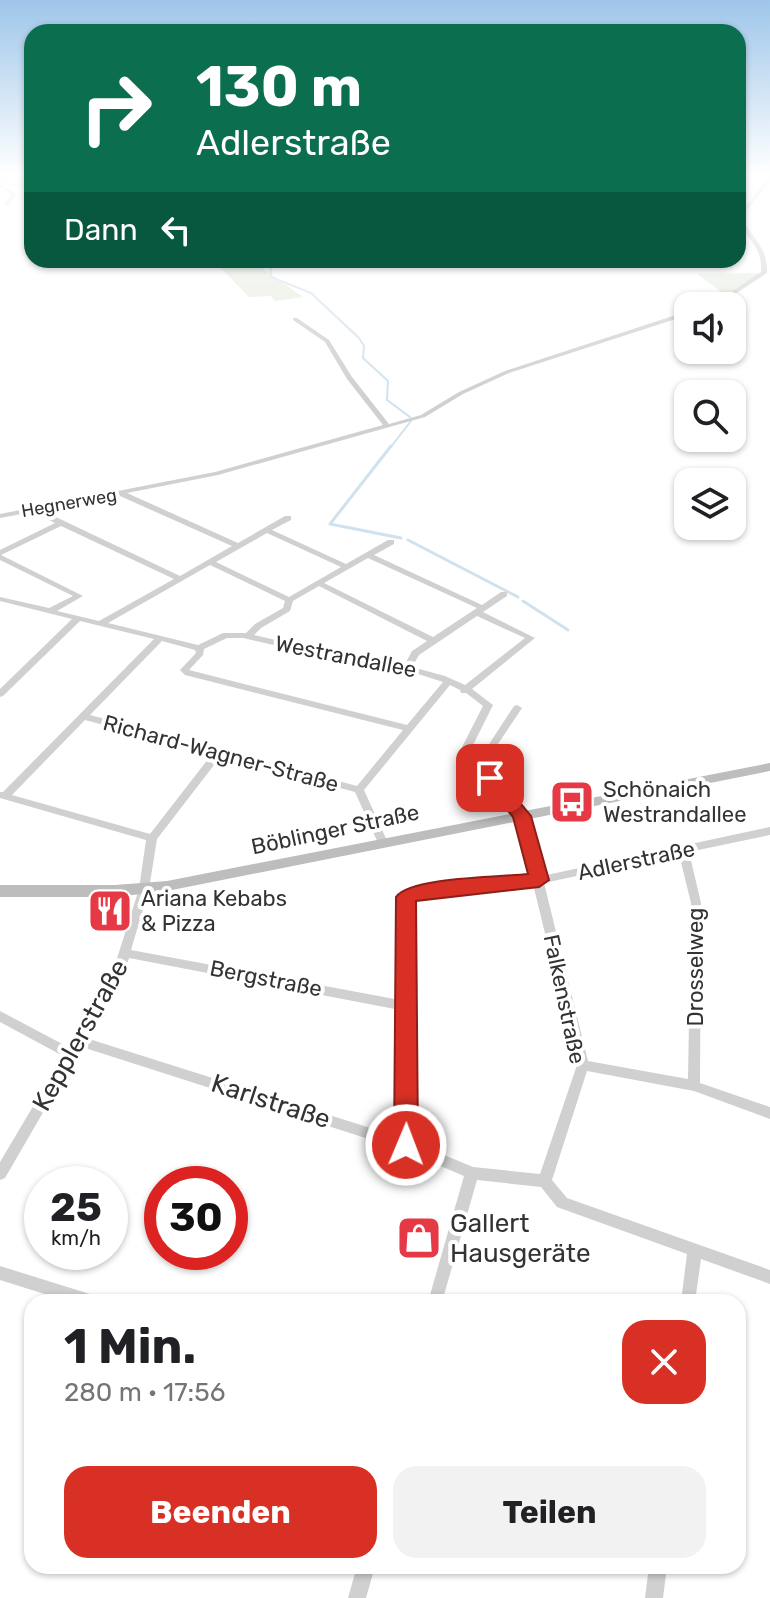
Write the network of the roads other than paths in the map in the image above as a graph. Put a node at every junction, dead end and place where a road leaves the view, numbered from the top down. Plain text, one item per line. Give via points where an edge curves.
1 (760, 248) edge
2 (735, 292) edge
3 (674, 318) edge
4 (295, 319) dead end
5 (386, 424) junction
6 (121, 494) junction
7 (34, 510) junction
8 (0, 516) edge
9 (288, 518) dead end
10 (61, 523) junction
11 (266, 530) junction
12 (391, 542) dead end
13 (238, 546) junction
14 (0, 555) edge
15 (368, 555) junction
16 (209, 562) junction
17 (346, 567) junction
18 (180, 579) junction
19 (318, 583) junction
20 (504, 594) dead end
21 (0, 599) edge
22 (289, 600) junction
23 (480, 610) junction
24 (50, 611) junction
25 (78, 618) junction
26 (102, 623) junction
27 (248, 636) junction
28 (160, 638) junction
29 (433, 641) junction
30 (199, 648) junction
31 (408, 666) junction
32 (447, 682) junction
33 (464, 691) junction
34 (0, 694) edge
35 (517, 708) dead end
36 (83, 716) junction
37 (408, 728) junction
38 (218, 753) junction
39 (481, 763) dead end
40 (770, 767) edge
41 (359, 790) junction
42 (3, 795) edge
43 (522, 816) junction
44 (770, 831) edge
45 (152, 838) junction
46 (383, 843) junction
47 (683, 849) junction
48 (539, 880) junction
49 (144, 889) junction
50 (0, 891) edge
51 (126, 953) junction
52 (406, 1006) junction
53 (0, 1016) edge
54 (80, 1041) junction
55 (72, 1055) junction
56 (583, 1065) junction
57 (694, 1086) junction
58 (770, 1113) edge
59 (406, 1145) junction
60 (472, 1173) junction
61 (0, 1174) edge
62 (545, 1181) junction
63 (695, 1249) junction
64 (0, 1273) edge
65 (770, 1277) edge
66 (67, 1294) edge
67 (437, 1294) edge
68 (689, 1294) edge
69 (364, 1574) edge
70 (657, 1574) edge
71 (357, 1598) edge
72 (654, 1598) edge

1 - 2 street via 764,273
3 - 5 street, Hegnerweg via 507,372 423,416
4 - 5 street via 327,341
5 - 6 street, Hegnerweg via 230,471
6 - 7 street, Hegnerweg
6 - 13 street
7 - 8 street, Hegnerweg
7 - 10 street
9 - 11 street
10 - 14 street
10 - 18 street
11 - 13 street
11 - 17 street
12 - 15 street
13 - 16 street
14 - 24 street via 79,596
15 - 17 street
15 - 23 street
16 - 18 street
16 - 22 street
17 - 19 street
18 - 26 street
19 - 22 street
19 - 29 street
20 - 23 street
21 - 24 street
22 - 27 street via 287,609
23 - 29 street
23 - 33 street via 531,638
24 - 25 street
25 - 26 street
25 - 34 street
26 - 28 street
27 - 30 street, Westrandallee via 226,635
27 - 31 street, Westrandallee via 390,669
28 - 30 street
28 - 36 street
29 - 31 street via 415,653
30 - 37 street via 184,670 188,673
31 - 32 street, Westrandallee
32 - 33 street, Westrandallee
32 - 37 street
33 - 43 street, Westrandallee via 489,709 466,744 467,762 504,791
35 - 39 street
36 - 38 street, Richard-Wagner-Straße
36 - 42 street
37 - 41 street
38 - 41 street, Richard-Wagner-Straße
38 - 45 street
40 - 43 main road, Böblinger Straße
41 - 46 street
42 - 45 street
43 - 46 main road, Böblinger Straße
43 - 48 street, Falkenstraße
44 - 47 street, Adlerstraße
45 - 49 street, Kepplerstraße
46 - 49 main road, Böblinger Straße
47 - 48 street, Adlerstraße
47 - 57 street, Drosselweg via 696,903
48 - 52 street, Adlerstraße via 406,897
48 - 56 street, Falkenstraße
49 - 50 main road, Böblinger Straße
49 - 51 street, Kepplerstraße
51 - 52 street, Bergstraße
51 - 54 street, Kepplerstraße
52 - 59 street
53 - 55 street
54 - 55 street, Kepplerstraße
54 - 59 street, Karlstraße
55 - 61 street, Kepplerstraße
56 - 57 street
56 - 62 street, Falkenstraße
57 - 58 street
59 - 60 street, Karlstraße
60 - 62 street, Karlstraße
60 - 67 street
62 - 63 street via 562,1203
63 - 65 street
63 - 68 street
64 - 66 street
69 - 71 street
70 - 72 street

